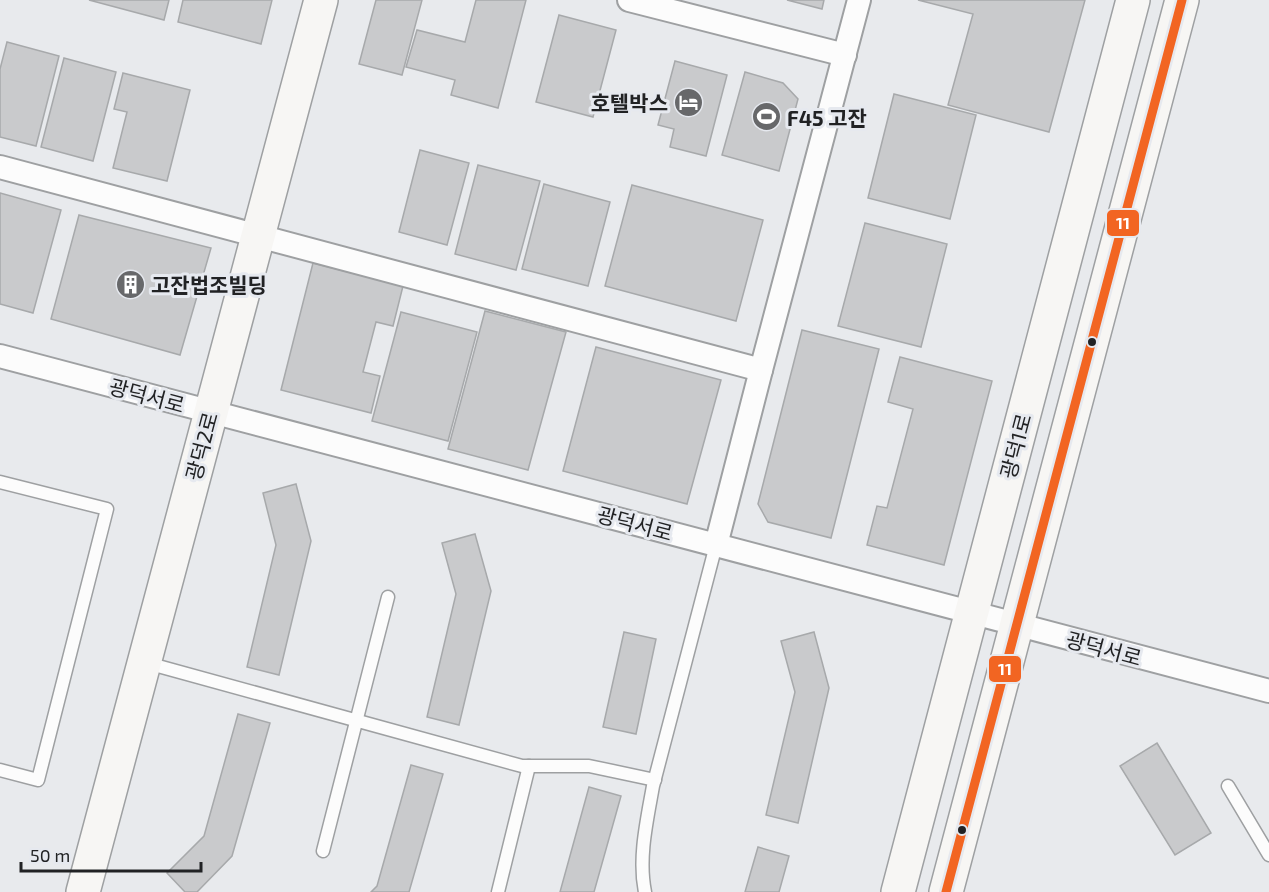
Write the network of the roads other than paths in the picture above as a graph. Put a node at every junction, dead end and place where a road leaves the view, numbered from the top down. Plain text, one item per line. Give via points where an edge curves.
1 (321, 0) edge
2 (629, 0) edge
3 (859, 0) edge
4 (1133, 0) edge
5 (1182, 0) edge
6 (845, 55) junction
7 (0, 167) edge
8 (257, 236) junction
9 (0, 356) edge
10 (761, 370) junction
11 (211, 411) junction
12 (0, 482) edge
13 (716, 545) junction
14 (388, 597) dead end
15 (971, 612) junction
16 (1017, 625) junction
17 (144, 662) junction
18 (1269, 691) edge
19 (356, 722) junction
20 (529, 766) junction
21 (0, 770) edge
22 (655, 780) junction
23 (1228, 786) dead end
24 (323, 851) dead end
25 (1269, 855) edge
26 (83, 892) edge
27 (498, 892) edge
28 (645, 892) edge
29 (898, 892) edge
30 (946, 892) edge

1 - 8 street, 광덕2로
2 - 6 street
3 - 6 street
4 - 15 street, 광덕1로
5 - 16 street
6 - 10 street
7 - 8 street
8 - 10 street
8 - 11 street, 광덕2로
9 - 11 street, 광덕서로
10 - 13 street
11 - 13 street, 광덕서로
11 - 17 street, 광덕2로
12 - 21 lane via 107,509 38,780
13 - 15 street, 광덕서로
13 - 22 lane
14 - 19 lane
15 - 16 street, 광덕서로
15 - 29 street, 광덕1로
16 - 18 street, 광덕서로
16 - 30 street
17 - 19 lane
17 - 26 street, 광덕2로
19 - 20 lane
19 - 24 lane
20 - 22 lane via 589,766
20 - 27 lane
22 - 28 lane via 643,858
23 - 25 lane

